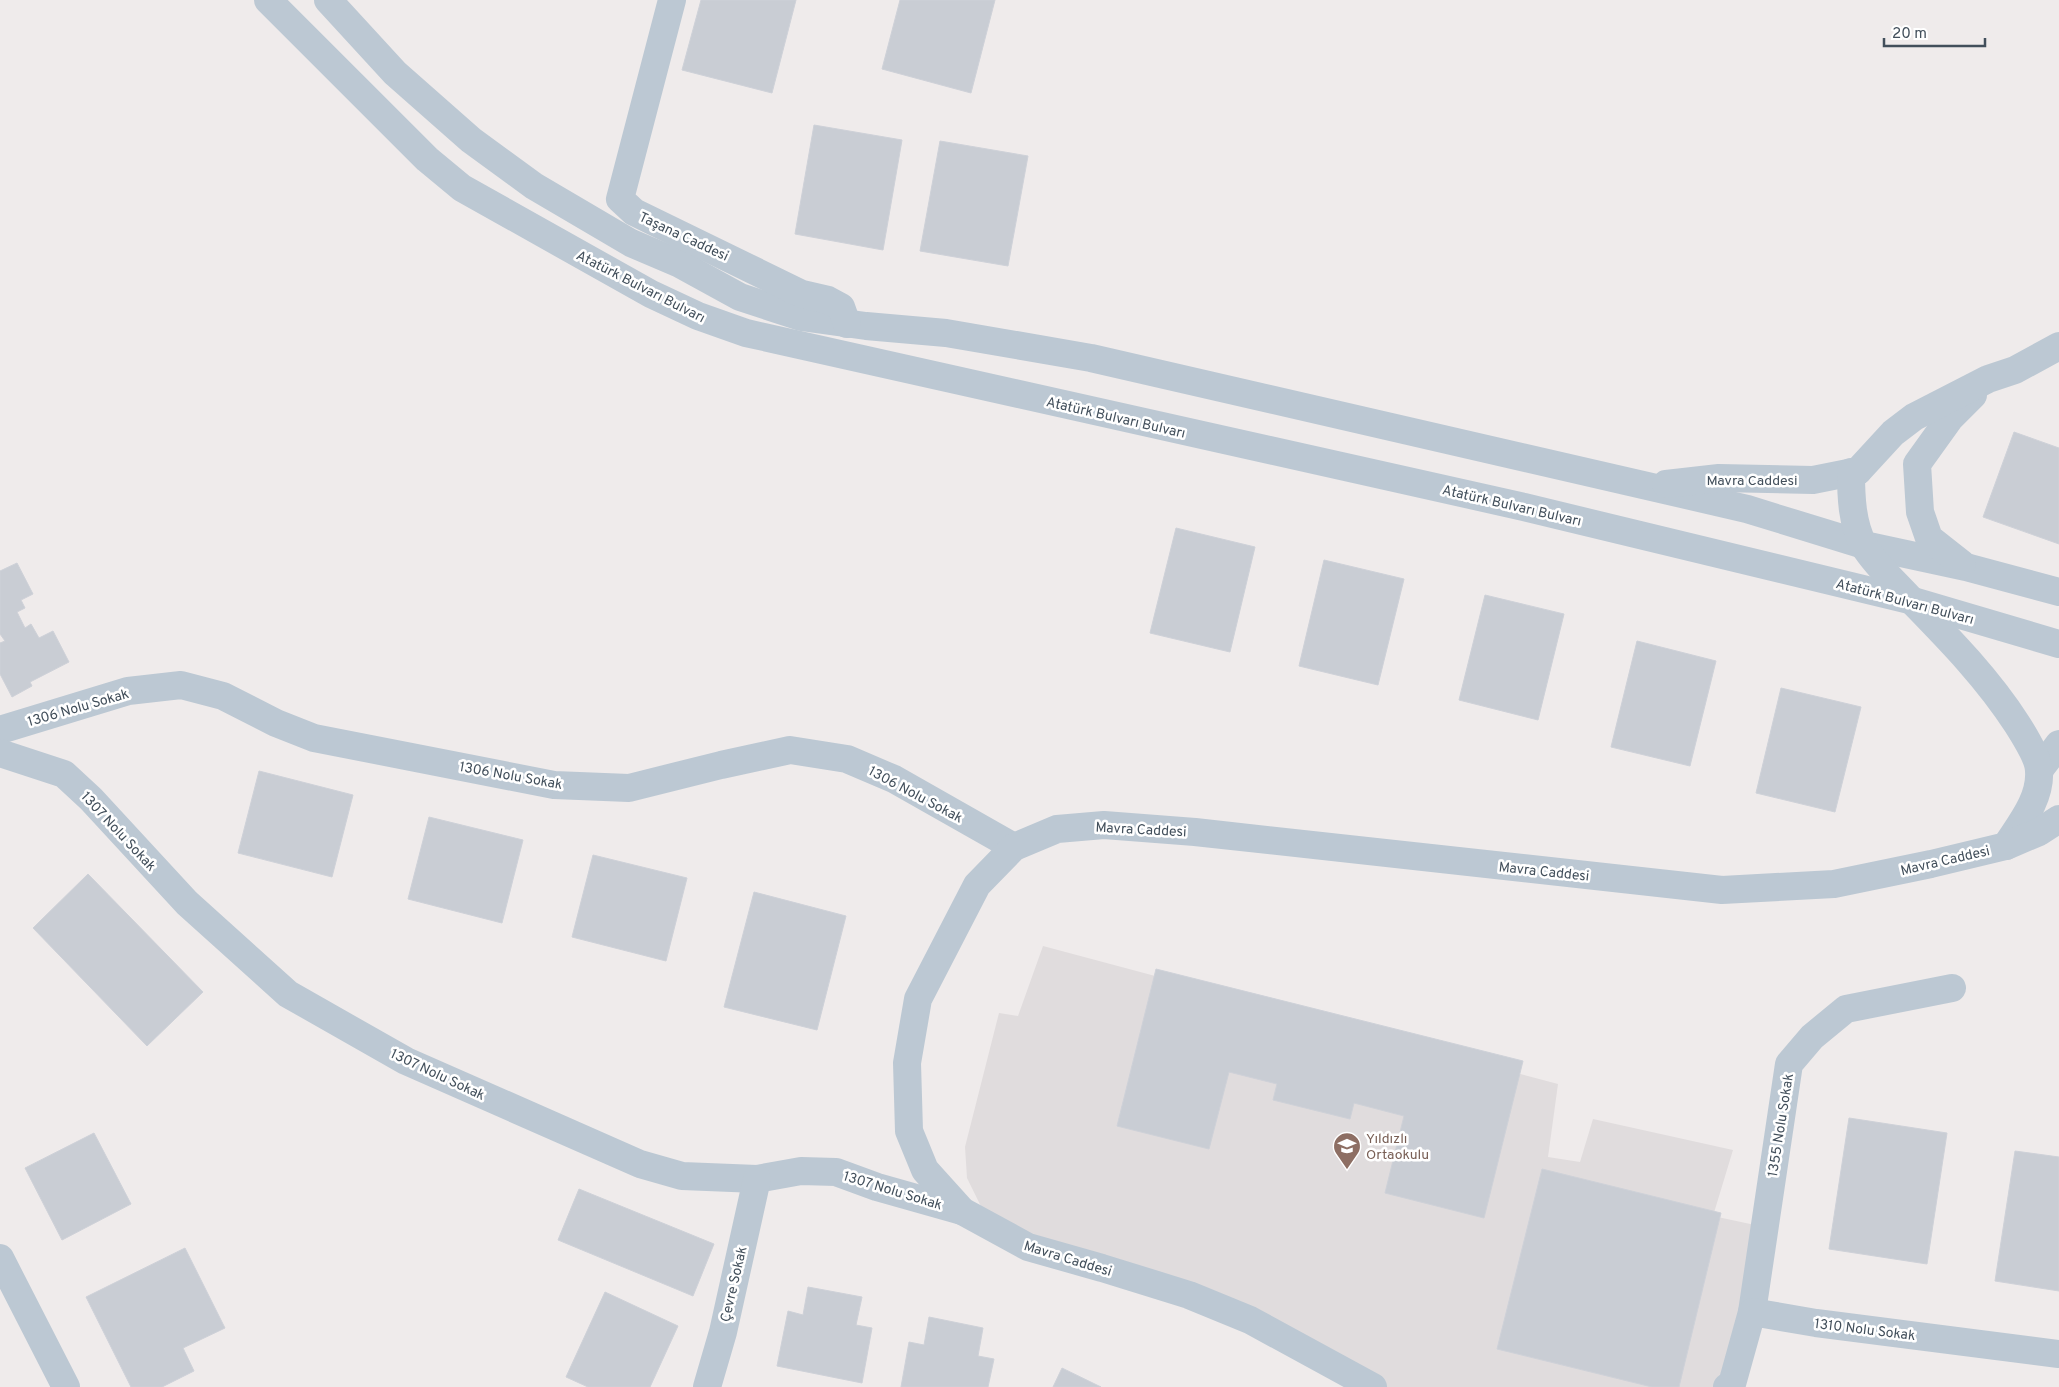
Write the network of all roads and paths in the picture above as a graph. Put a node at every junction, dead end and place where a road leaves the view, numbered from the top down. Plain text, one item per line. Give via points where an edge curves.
1 (268, 0) edge
2 (328, 0) edge
3 (672, 0) edge
4 (847, 324) junction
5 (2059, 346) edge
6 (1988, 379) junction
7 (1858, 470) junction
8 (1644, 486) junction
9 (1864, 545) junction
10 (1966, 567) junction
11 (2059, 592) edge
12 (1913, 601) junction
13 (2059, 644) edge
14 (0, 730) edge
15 (2059, 744) edge
16 (0, 753) edge
17 (2040, 769) junction
18 (2059, 819) edge
19 (2006, 846) junction
20 (1014, 847) junction
21 (1952, 988) dead end
22 (757, 1180) junction
23 (962, 1211) junction
24 (0, 1258) edge
25 (1752, 1312) junction
26 (2059, 1354) edge
27 (1366, 1385) edge
28 (66, 1387) edge
29 (707, 1387) edge
30 (1727, 1387) edge

1 - 12 street, Atatürk Bulvarı Bulvarı via 427,159 462,188 651,294 698,316 755,336 1514,505
2 - 4 street via 396,73 471,140 534,186 631,243 678,263 740,297 802,317
3 - 4 street, Taşana Caddesi via 620,199 634,212 802,294 828,300 841,307
4 - 8 street via 946,333 1091,358
5 - 6 street via 2015,370
6 - 7 street via 1914,417 1893,432
6 - 10 street via 1950,418 1917,464 1920,512 1929,538
7 - 8 street, Mavra Caddesi via 1813,480 1719,478
7 - 9 street via 1851,472 1851,493 1853,515
8 - 9 street via 1747,510
9 - 10 street
9 - 12 street
10 - 11 street
12 - 13 street, Atatürk Bulvarı Bulvarı
12 - 17 street via 2003,703 2025,737
14 - 20 street, 1306 Nolu Sokak via 128,691 181,684 223,696 314,738 554,785 629,788 790,750 847,758 894,779
15 - 17 street
16 - 22 street, 1307 Nolu Sokak via 64,774 187,903 288,994 362,1037 406,1061 640,1164 682,1176
17 - 19 street, Mavra Caddesi via 2032,803
18 - 19 street, Mavra Caddesi via 2039,832
19 - 20 street, Mavra Caddesi via 1834,884 1722,890 1195,832 1104,825 1057,829
20 - 23 street, Mavra Caddesi via 977,885 918,998 907,1064 909,1131 925,1170
21 - 25 street, 1355 Nolu Sokak via 1846,1009 1812,1037 1789,1064
22 - 23 street, 1307 Nolu Sokak via 801,1171 836,1172
22 - 29 street, Çevre Sokak via 723,1332
23 - 27 street, Mavra Caddesi via 1028,1247 1189,1295 1250,1320
24 - 28 street
25 - 26 street, 1310 Nolu Sokak
25 - 30 street via 1732,1384

